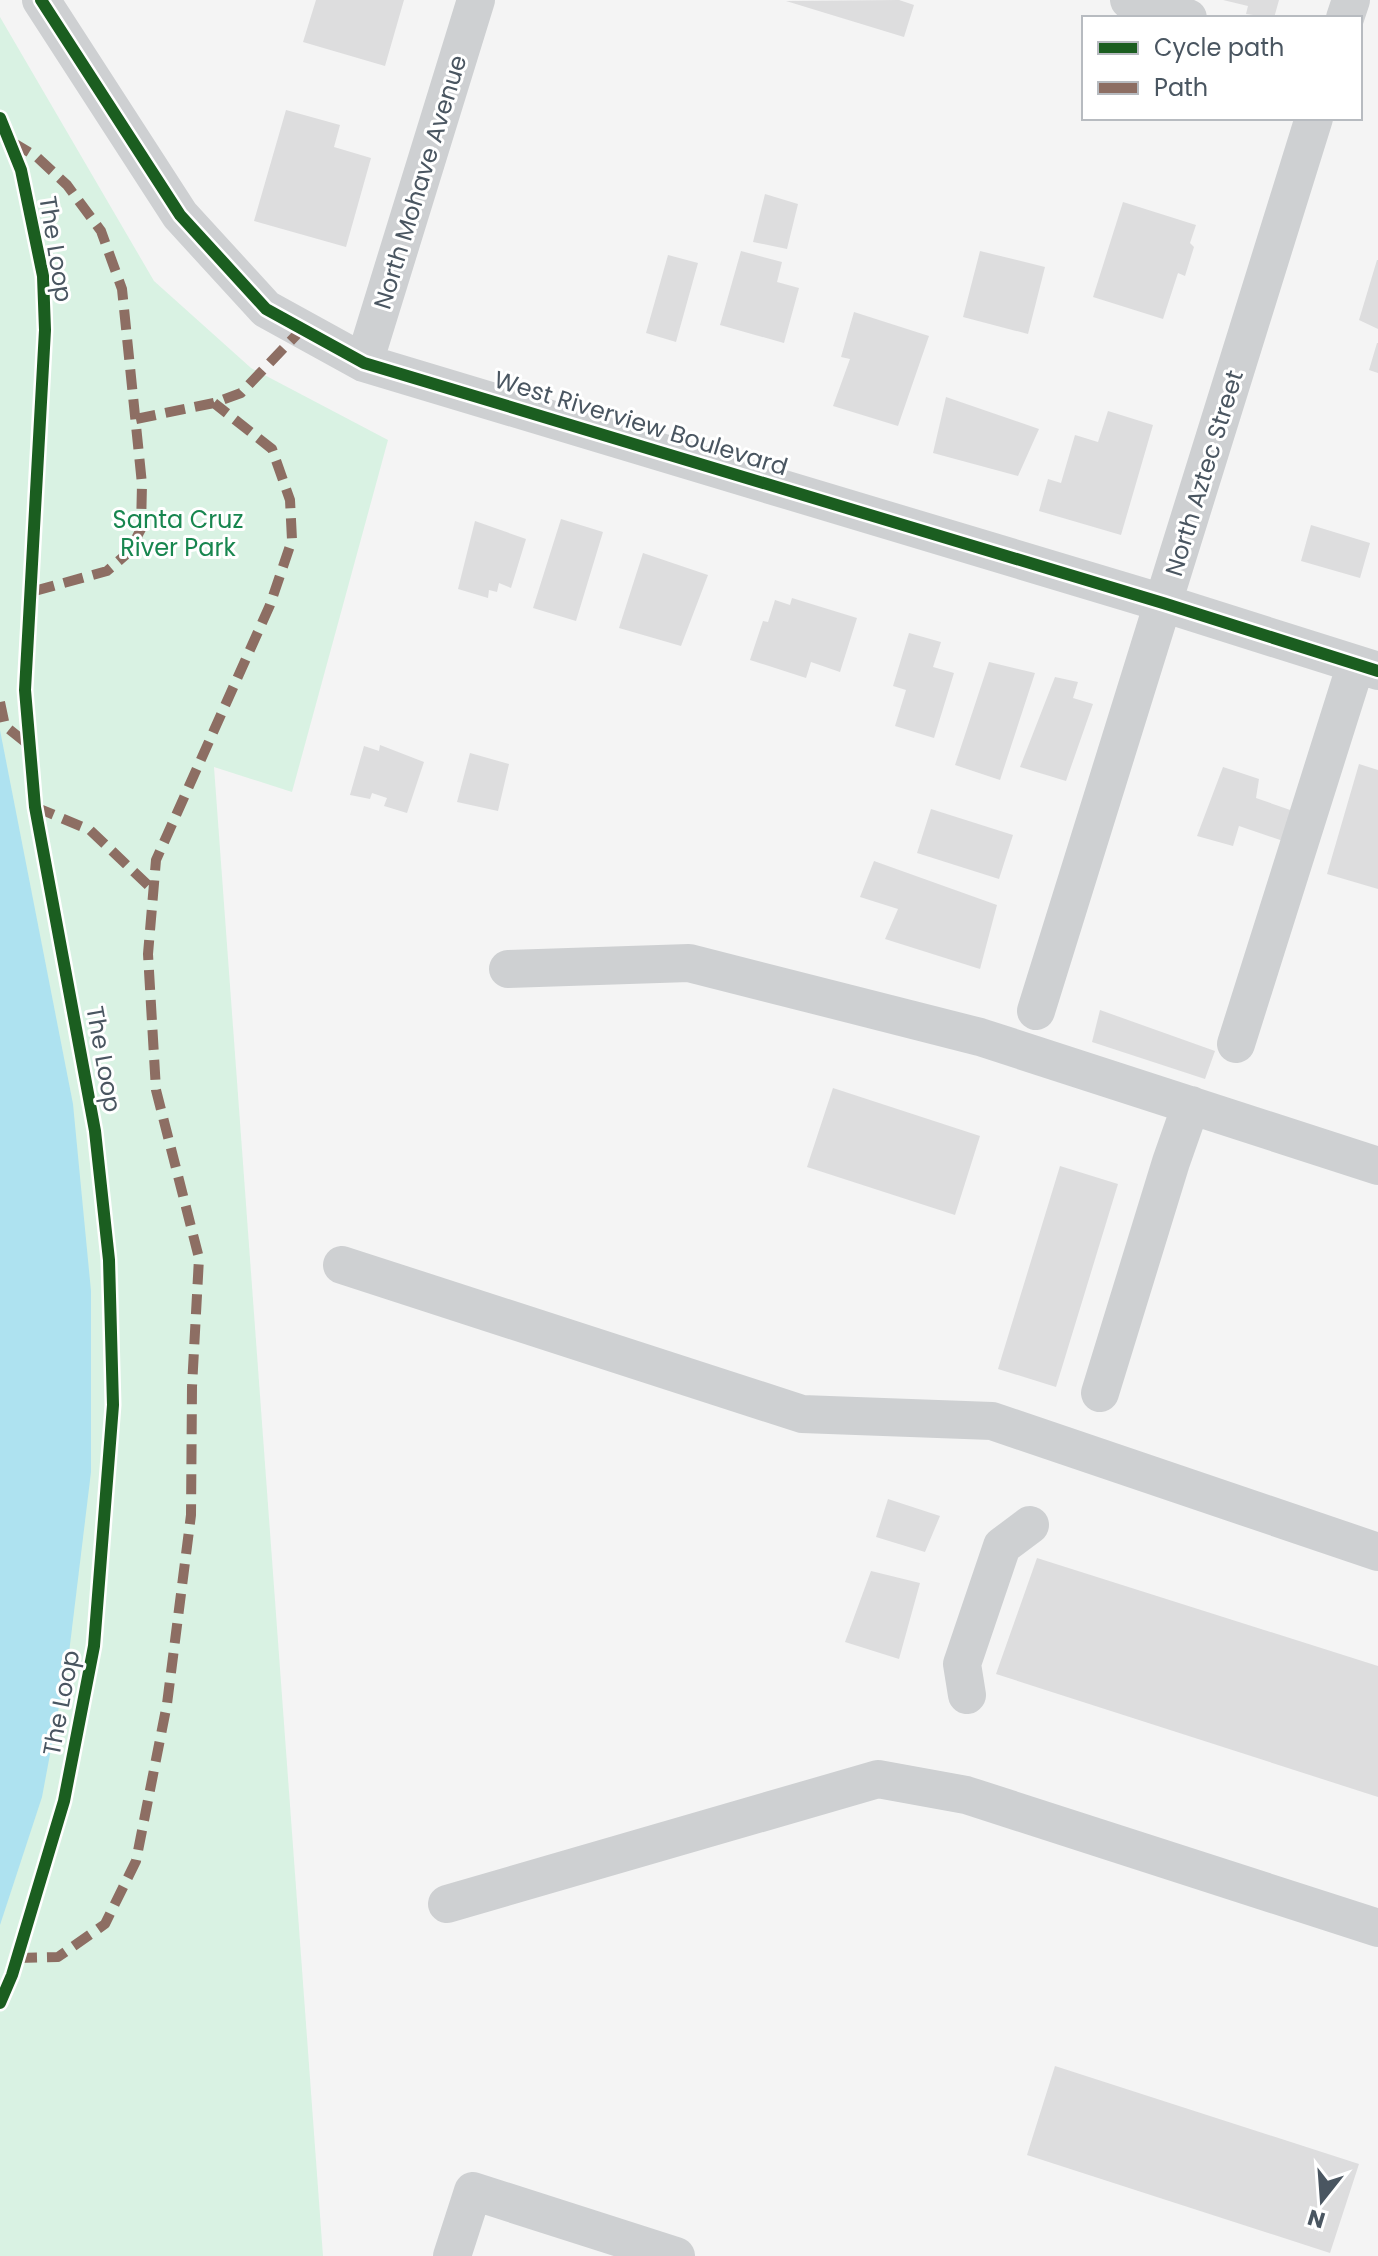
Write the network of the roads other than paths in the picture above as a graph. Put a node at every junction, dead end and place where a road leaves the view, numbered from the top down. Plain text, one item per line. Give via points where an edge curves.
1 (41, 0) edge
2 (476, 0) edge
3 (1129, 0) edge
4 (1181, 16) edge
5 (1313, 120) edge
6 (364, 363) junction
7 (1163, 603) junction
8 (1367, 667) edge
9 (508, 969) dead end
10 (1036, 1011) dead end
11 (1236, 1044) dead end
12 (1191, 1105) junction
13 (1378, 1166) edge
14 (342, 1265) dead end
15 (1100, 1393) dead end
16 (1030, 1525) dead end
17 (1378, 1552) edge
18 (967, 1695) dead end
19 (447, 1904) dead end
20 (1378, 1928) edge
21 (452, 2256) edge
22 (676, 2256) edge

1 - 6 street, West Riverview Boulevard via 180,215 266,309
2 - 6 street, North Mohave Avenue
3 - 4 street
5 - 7 street, North Aztec Street
6 - 7 street, West Riverview Boulevard
7 - 8 street, West Riverview Boulevard
7 - 10 street, North Aztec Street
8 - 11 street
9 - 12 street via 689,963 980,1037
12 - 13 street
12 - 15 street
14 - 17 street via 802,1414 992,1421
16 - 18 street via 1002,1546 962,1664
19 - 20 street via 878,1779 966,1795
21 - 22 street via 473,2191

